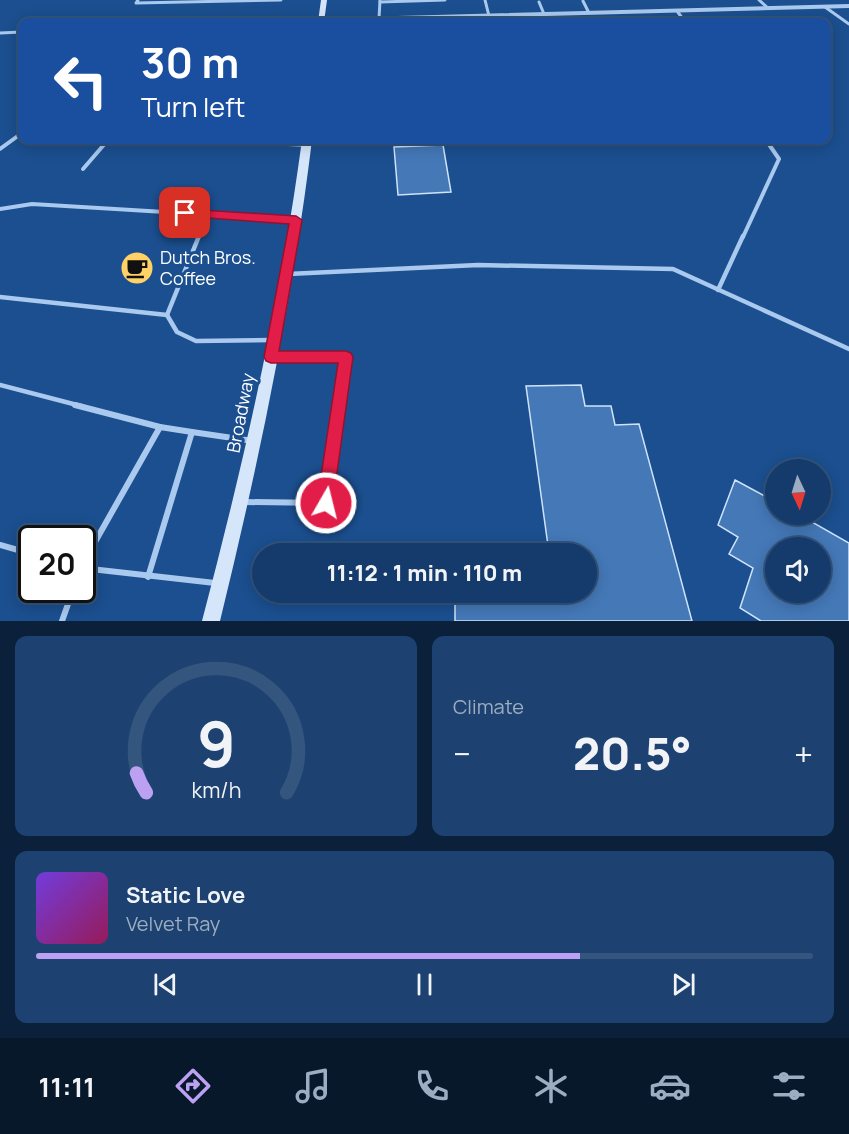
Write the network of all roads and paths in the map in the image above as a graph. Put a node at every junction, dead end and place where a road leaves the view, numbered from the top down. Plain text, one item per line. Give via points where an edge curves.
1 (138, 0) edge
2 (281, 0) edge
3 (324, 0) edge
4 (445, 0) edge
5 (484, 0) edge
6 (759, 0) edge
7 (182, 1) edge
8 (380, 1) edge
9 (582, 1) edge
10 (539, 2) dead end
11 (849, 6) edge
12 (825, 7) junction
13 (768, 8) junction
14 (677, 11) junction
15 (589, 13) junction
16 (544, 14) junction
17 (502, 15) junction
18 (489, 16) junction
19 (321, 18) edge
20 (379, 18) edge
21 (416, 18) edge
22 (503, 18) edge
23 (682, 18) edge
24 (849, 24) edge
25 (18, 32) edge
26 (0, 33) edge
27 (18, 136) edge
28 (105, 144) edge
29 (307, 144) edge
30 (769, 144) edge
31 (0, 149) edge
32 (83, 170) dead end
33 (0, 209) edge
34 (207, 214) junction
35 (296, 220) junction
36 (287, 274) junction
37 (718, 290) junction
38 (0, 297) edge
39 (167, 315) junction
40 (274, 340) junction
41 (849, 350) edge
42 (271, 357) junction
43 (0, 385) edge
44 (160, 427) junction
45 (192, 432) junction
46 (254, 442) junction
47 (241, 502) junction
48 (96, 542) edge
49 (0, 545) edge
50 (18, 550) edge
51 (96, 569) edge
52 (148, 577) junction
53 (221, 584) junction
54 (68, 603) edge
55 (62, 621) edge
56 (212, 621) edge

1 - 7 lane via 136,3
2 - 7 lane
3 - 19 main road
4 - 8 lane
5 - 18 lane
6 - 13 lane
8 - 20 lane
9 - 15 lane
10 - 16 lane
11 - 12 street
12 - 13 street
12 - 24 lane
13 - 14 street
14 - 15 street
14 - 23 lane
15 - 16 street
16 - 17 street
17 - 18 street
17 - 22 lane
18 - 21 street
25 - 26 lane
27 - 31 lane
28 - 32 lane
29 - 35 main road, Broadway
30 - 37 lane via 779,159
33 - 34 lane via 32,204
34 - 35 lane
34 - 39 lane
35 - 36 main road, Broadway
36 - 37 lane via 478,265 673,269
36 - 40 main road, Broadway
37 - 41 lane
38 - 39 lane
39 - 40 lane via 177,332 196,341
40 - 42 main road, Broadway
42 - 46 main road, Broadway
42 - 47 lane via 346,357 326,503
43 - 44 lane
44 - 45 lane
44 - 48 lane
45 - 46 lane
45 - 52 lane
46 - 47 main road, Broadway
47 - 53 main road, Broadway
49 - 50 lane
51 - 52 lane
52 - 53 lane
53 - 56 main road, Broadway
54 - 55 lane

